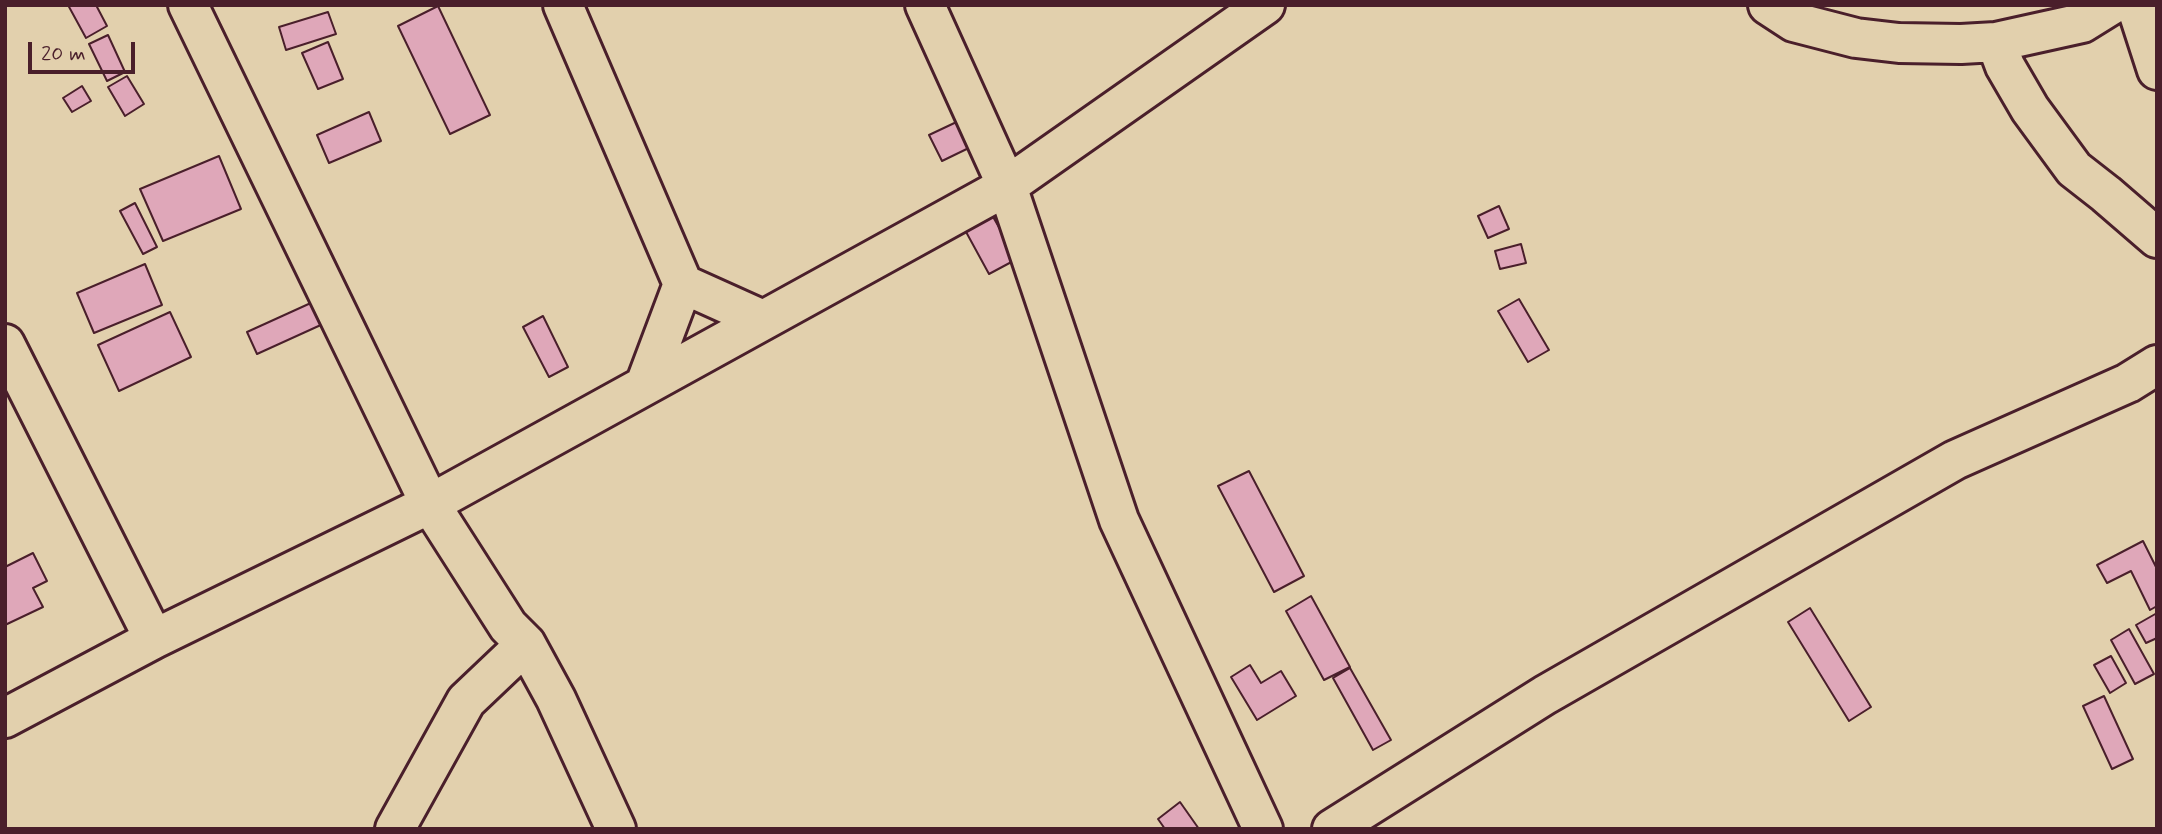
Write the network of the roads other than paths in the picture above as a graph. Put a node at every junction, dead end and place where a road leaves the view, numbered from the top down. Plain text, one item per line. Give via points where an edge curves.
1 (188, 5) edge
2 (563, 5) edge
3 (925, 5) edge
4 (1265, 5) edge
5 (1768, 5) edge
6 (2111, 5) edge
7 (2136, 5) edge
8 (1996, 42) junction
9 (2157, 70) edge
10 (1007, 186) junction
11 (2157, 238) edge
12 (682, 284) junction
13 (763, 320) junction
14 (5, 344) edge
15 (2157, 365) edge
16 (645, 386) junction
17 (430, 504) junction
18 (154, 639) junction
19 (526, 644) junction
20 (5, 718) edge
21 (395, 829) edge
22 (616, 829) edge
23 (1263, 829) edge
24 (1332, 829) edge

1 - 17 street
2 - 12 street
3 - 10 street
4 - 10 street
5 - 8 street via 1794,22 1856,37 1899,43
6 - 8 street via 2082,23
7 - 9 street
8 - 11 street via 2030,109 2074,169
10 - 13 street
10 - 23 street via 1119,520
12 - 13 street
12 - 16 street
13 - 16 street
14 - 18 street
15 - 24 street via 2128,383 1955,460 1545,695
16 - 17 street
17 - 18 street
17 - 19 street via 508,626
18 - 20 street
19 - 21 street via 466,701
19 - 22 street

